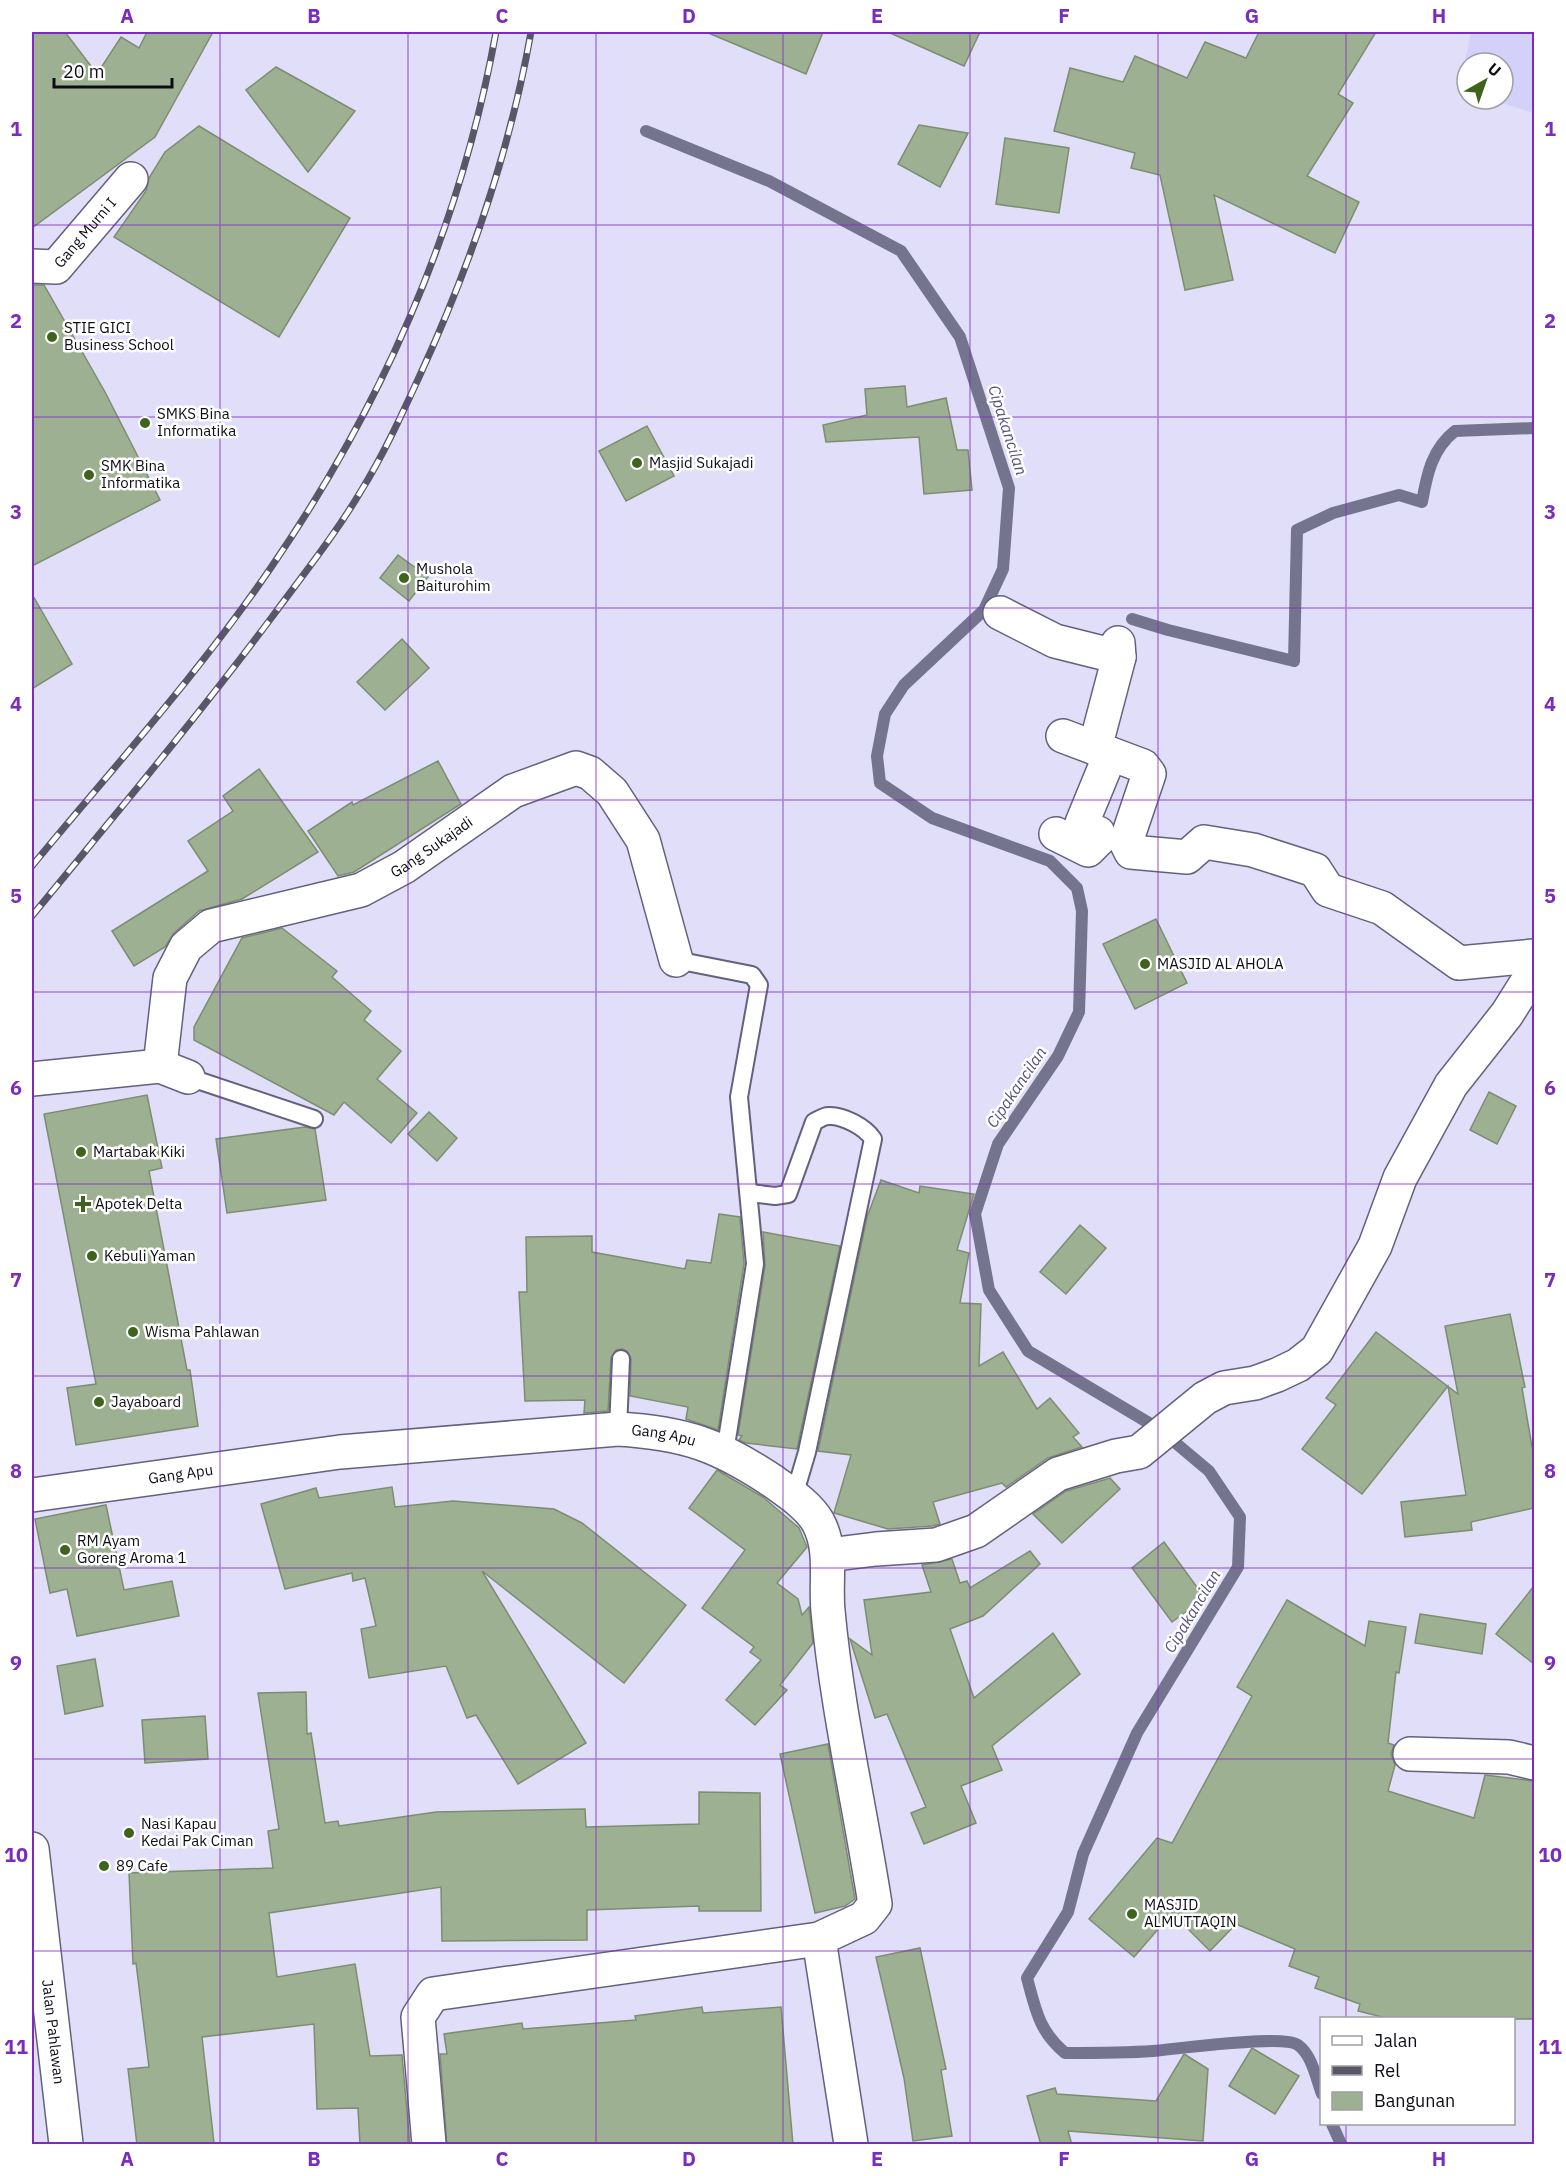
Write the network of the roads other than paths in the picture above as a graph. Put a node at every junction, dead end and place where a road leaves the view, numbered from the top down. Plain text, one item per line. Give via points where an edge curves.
1 (131, 179) dead end
2 (32, 266) edge
3 (1000, 613) dead end
4 (1063, 736) dead end
5 (1102, 752) junction
6 (1056, 834) dead end
7 (1534, 956) edge
8 (676, 960) joint
9 (1534, 971) edge
10 (174, 1071) junction
11 (32, 1079) edge
12 (314, 1119) dead end
13 (750, 1193) junction
14 (621, 1359) dead end
15 (618, 1429) junction
16 (725, 1452) junction
17 (32, 1494) edge
18 (794, 1496) junction
19 (828, 1555) junction
20 (1410, 1754) dead end
21 (1534, 1763) edge
22 (32, 1849) edge
23 (35, 1906) edge
24 (819, 1939) junction
25 (66, 2145) edge
26 (429, 2145) edge
27 (851, 2145) edge

1 - 2 street, Gang Murni I via 56,267
3 - 5 street via 1054,641 1118,650
4 - 5 street
5 - 6 street via 1082,823 1100,838 1088,850
5 - 7 street via 1143,766 1149,774 1126,842 1131,852 1187,857 1204,842 1253,850 1315,870 1328,890 1382,908 1459,963
8 - 10 street, Gang Sukajadi via 643,840 612,792 590,772 576,768 513,791 404,867 361,890 211,926 186,946 170,978
8 - 13 lane via 752,975 759,985 739,1097
9 - 19 street via 1507,1014 1451,1085 1400,1178 1376,1246 1317,1350 1276,1376 1224,1388 1205,1398 1139,1452 1058,1474 976,1531 936,1545
10 - 11 street
10 - 12 lane
13 - 16 lane via 755,1264
13 - 18 lane via 775,1197 788,1194 814,1122 828,1116 847,1120 873,1138 807,1452
14 - 15 lane
15 - 16 street, Gang Apu via 692,1438
15 - 17 street, Gang Apu via 340,1452
16 - 18 street, Gang Apu
18 - 19 street, Gang Apu via 817,1520
19 - 24 street, Gang Apu via 828,1610 875,1904 864,1918
20 - 21 street via 1509,1757
22 - 23 street, Jalan Pahlawan
23 - 25 street, Jalan Pahlawan
24 - 26 street, Gang Apu via 433,1994 418,2017
24 - 27 street

